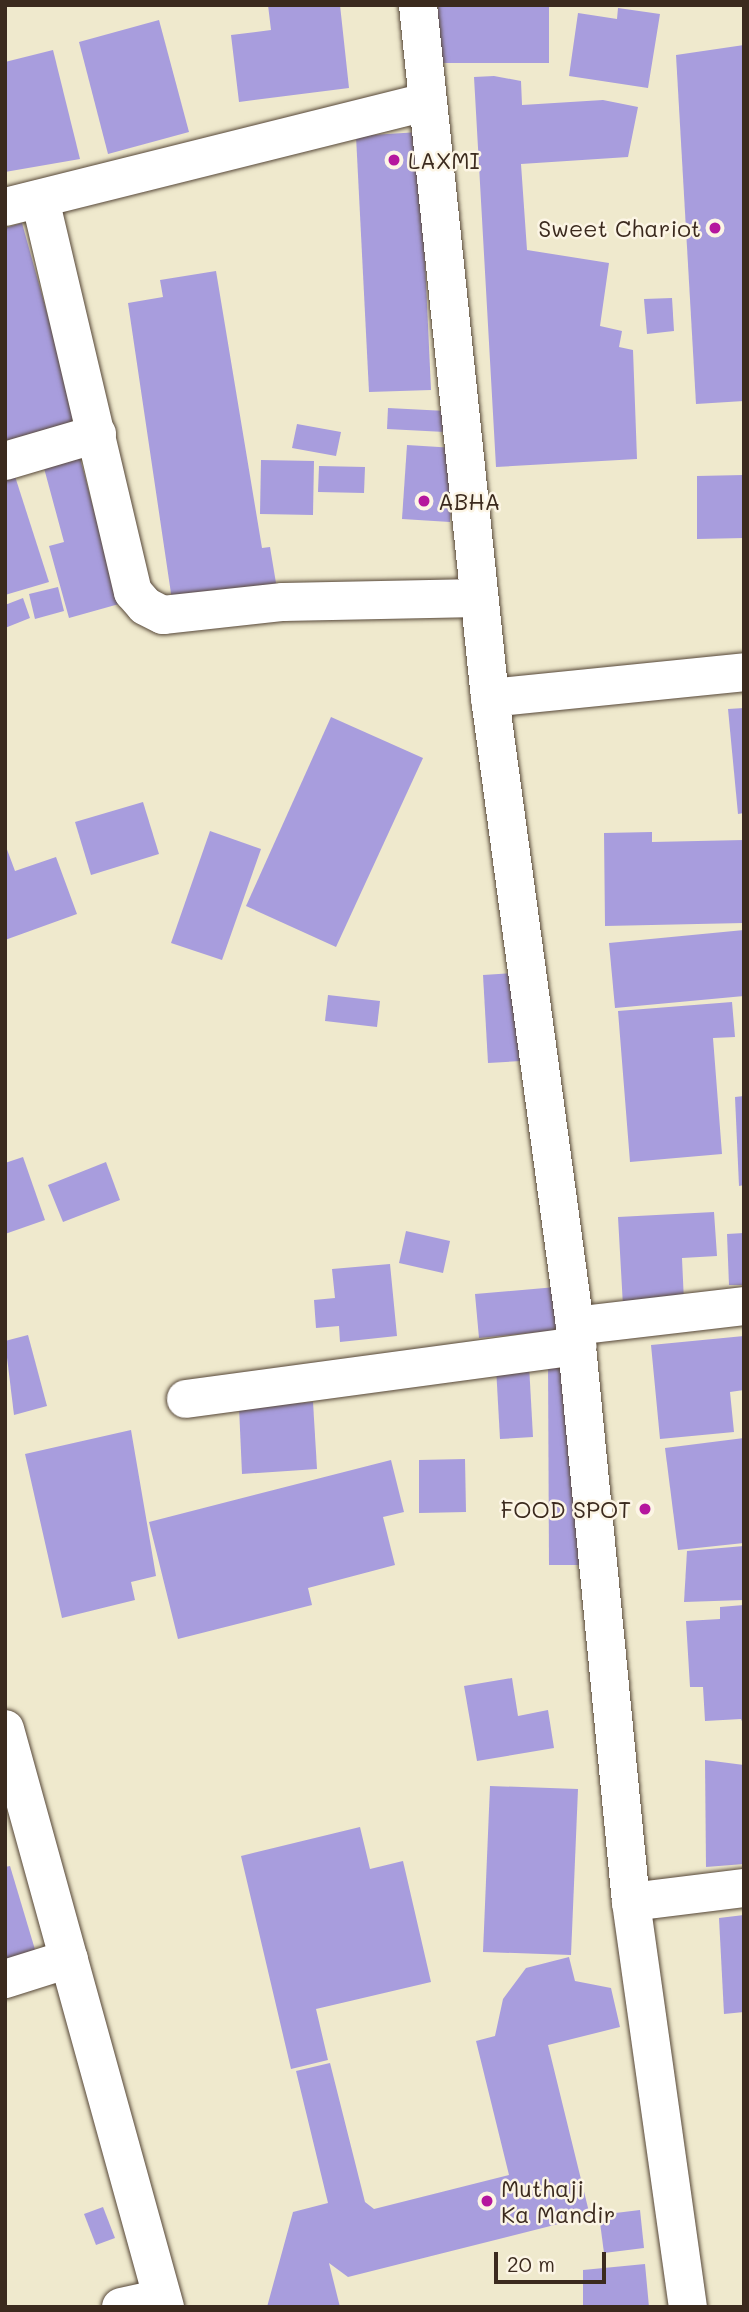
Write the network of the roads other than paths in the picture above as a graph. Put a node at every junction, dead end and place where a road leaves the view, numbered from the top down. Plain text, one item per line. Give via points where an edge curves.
1 (418, 5) edge
2 (427, 102) junction
3 (23, 203) edge
4 (97, 434) junction
5 (5, 461) edge
6 (479, 597) junction
7 (744, 672) edge
8 (490, 698) junction
9 (744, 1306) edge
10 (576, 1336) junction
11 (186, 1399) dead end
12 (5, 1729) edge
13 (744, 1888) edge
14 (631, 1902) junction
15 (69, 1959) junction
16 (5, 1979) edge
17 (164, 2303) edge
18 (121, 2307) edge
19 (688, 2307) edge

1 - 2 street
2 - 3 street
2 - 6 street
3 - 4 street
4 - 5 street
4 - 6 street via 133,592 163,615 283,602
6 - 8 street
7 - 8 street
8 - 10 street
9 - 10 street
10 - 11 street
10 - 14 street
12 - 15 street
13 - 14 street
14 - 19 street
15 - 16 street
15 - 17 street
17 - 18 street

